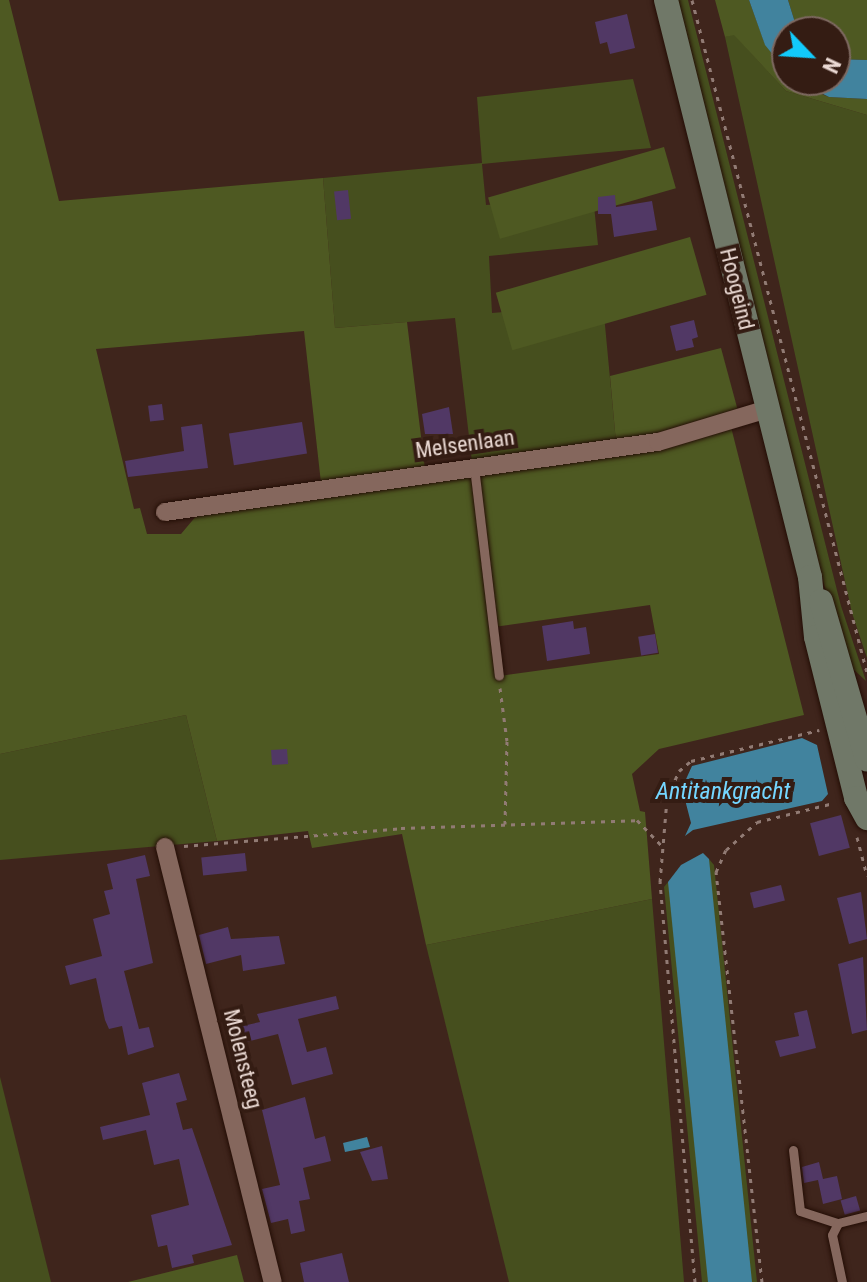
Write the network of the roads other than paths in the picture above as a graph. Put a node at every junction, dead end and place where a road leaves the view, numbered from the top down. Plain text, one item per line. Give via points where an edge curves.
1 (666, 0) edge
2 (767, 409) junction
3 (474, 467) junction
4 (165, 512) dead end
5 (499, 676) road end
6 (854, 688) edge
7 (867, 759) edge
8 (867, 818) edge
9 (165, 847) road end
10 (793, 1150) dead end
11 (867, 1216) edge
12 (838, 1223) junction
13 (273, 1282) edge
14 (842, 1282) edge

1 - 2 main road, Hoogeind
2 - 3 street, Melsenlaan via 658,442
2 - 6 main road, Hoogeind via 810,577
3 - 4 street, Melsenlaan
3 - 5 lane
6 - 7 main road
6 - 8 main road via 838,725
9 - 13 street, Molensteeg
10 - 12 lane via 800,1211
11 - 12 lane
12 - 14 lane via 832,1235

